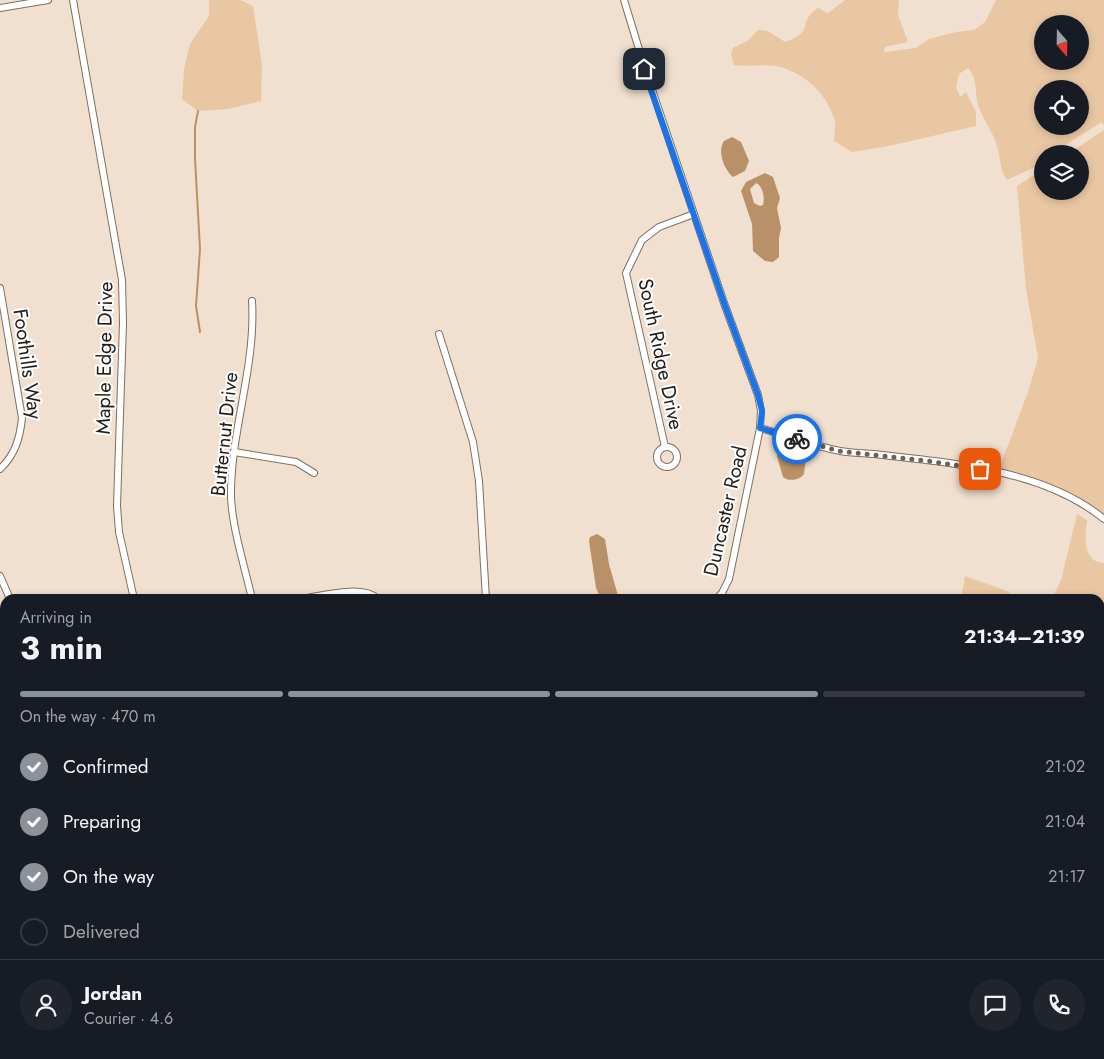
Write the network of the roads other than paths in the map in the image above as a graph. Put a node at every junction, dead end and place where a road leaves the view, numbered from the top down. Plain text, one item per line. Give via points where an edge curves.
1 (48, 0) edge
2 (73, 0) edge
3 (624, 0) edge
4 (0, 8) edge
5 (694, 214) junction
6 (0, 288) edge
7 (252, 301) dead end
8 (439, 334) dead end
9 (760, 428) junction
10 (665, 447) dead end
11 (234, 452) junction
12 (0, 469) edge
13 (314, 473) dead end
14 (1104, 519) edge
15 (0, 576) edge
16 (8, 594) edge
17 (133, 594) edge
18 (251, 594) edge
19 (336, 594) edge
20 (370, 594) edge
21 (486, 594) edge
22 (721, 594) edge

1 - 4 street
2 - 17 street, Maple Edge Drive via 122,280 117,506
3 - 5 street, Duncaster Road
5 - 9 street, Duncaster Road via 758,395 762,411
5 - 10 street, South Ridge Drive via 659,226 642,240 626,274
6 - 12 street, Foothills Way via 22,418 15,449
7 - 11 street, Butternut Drive via 249,351
8 - 21 street via 473,442 479,481
9 - 14 street via 839,451 937,462 1041,483 1067,494
9 - 22 street, Duncaster Road via 729,579
11 - 13 street via 296,462
11 - 18 street, Butternut Drive via 231,501
15 - 16 street
19 - 20 street via 357,591

